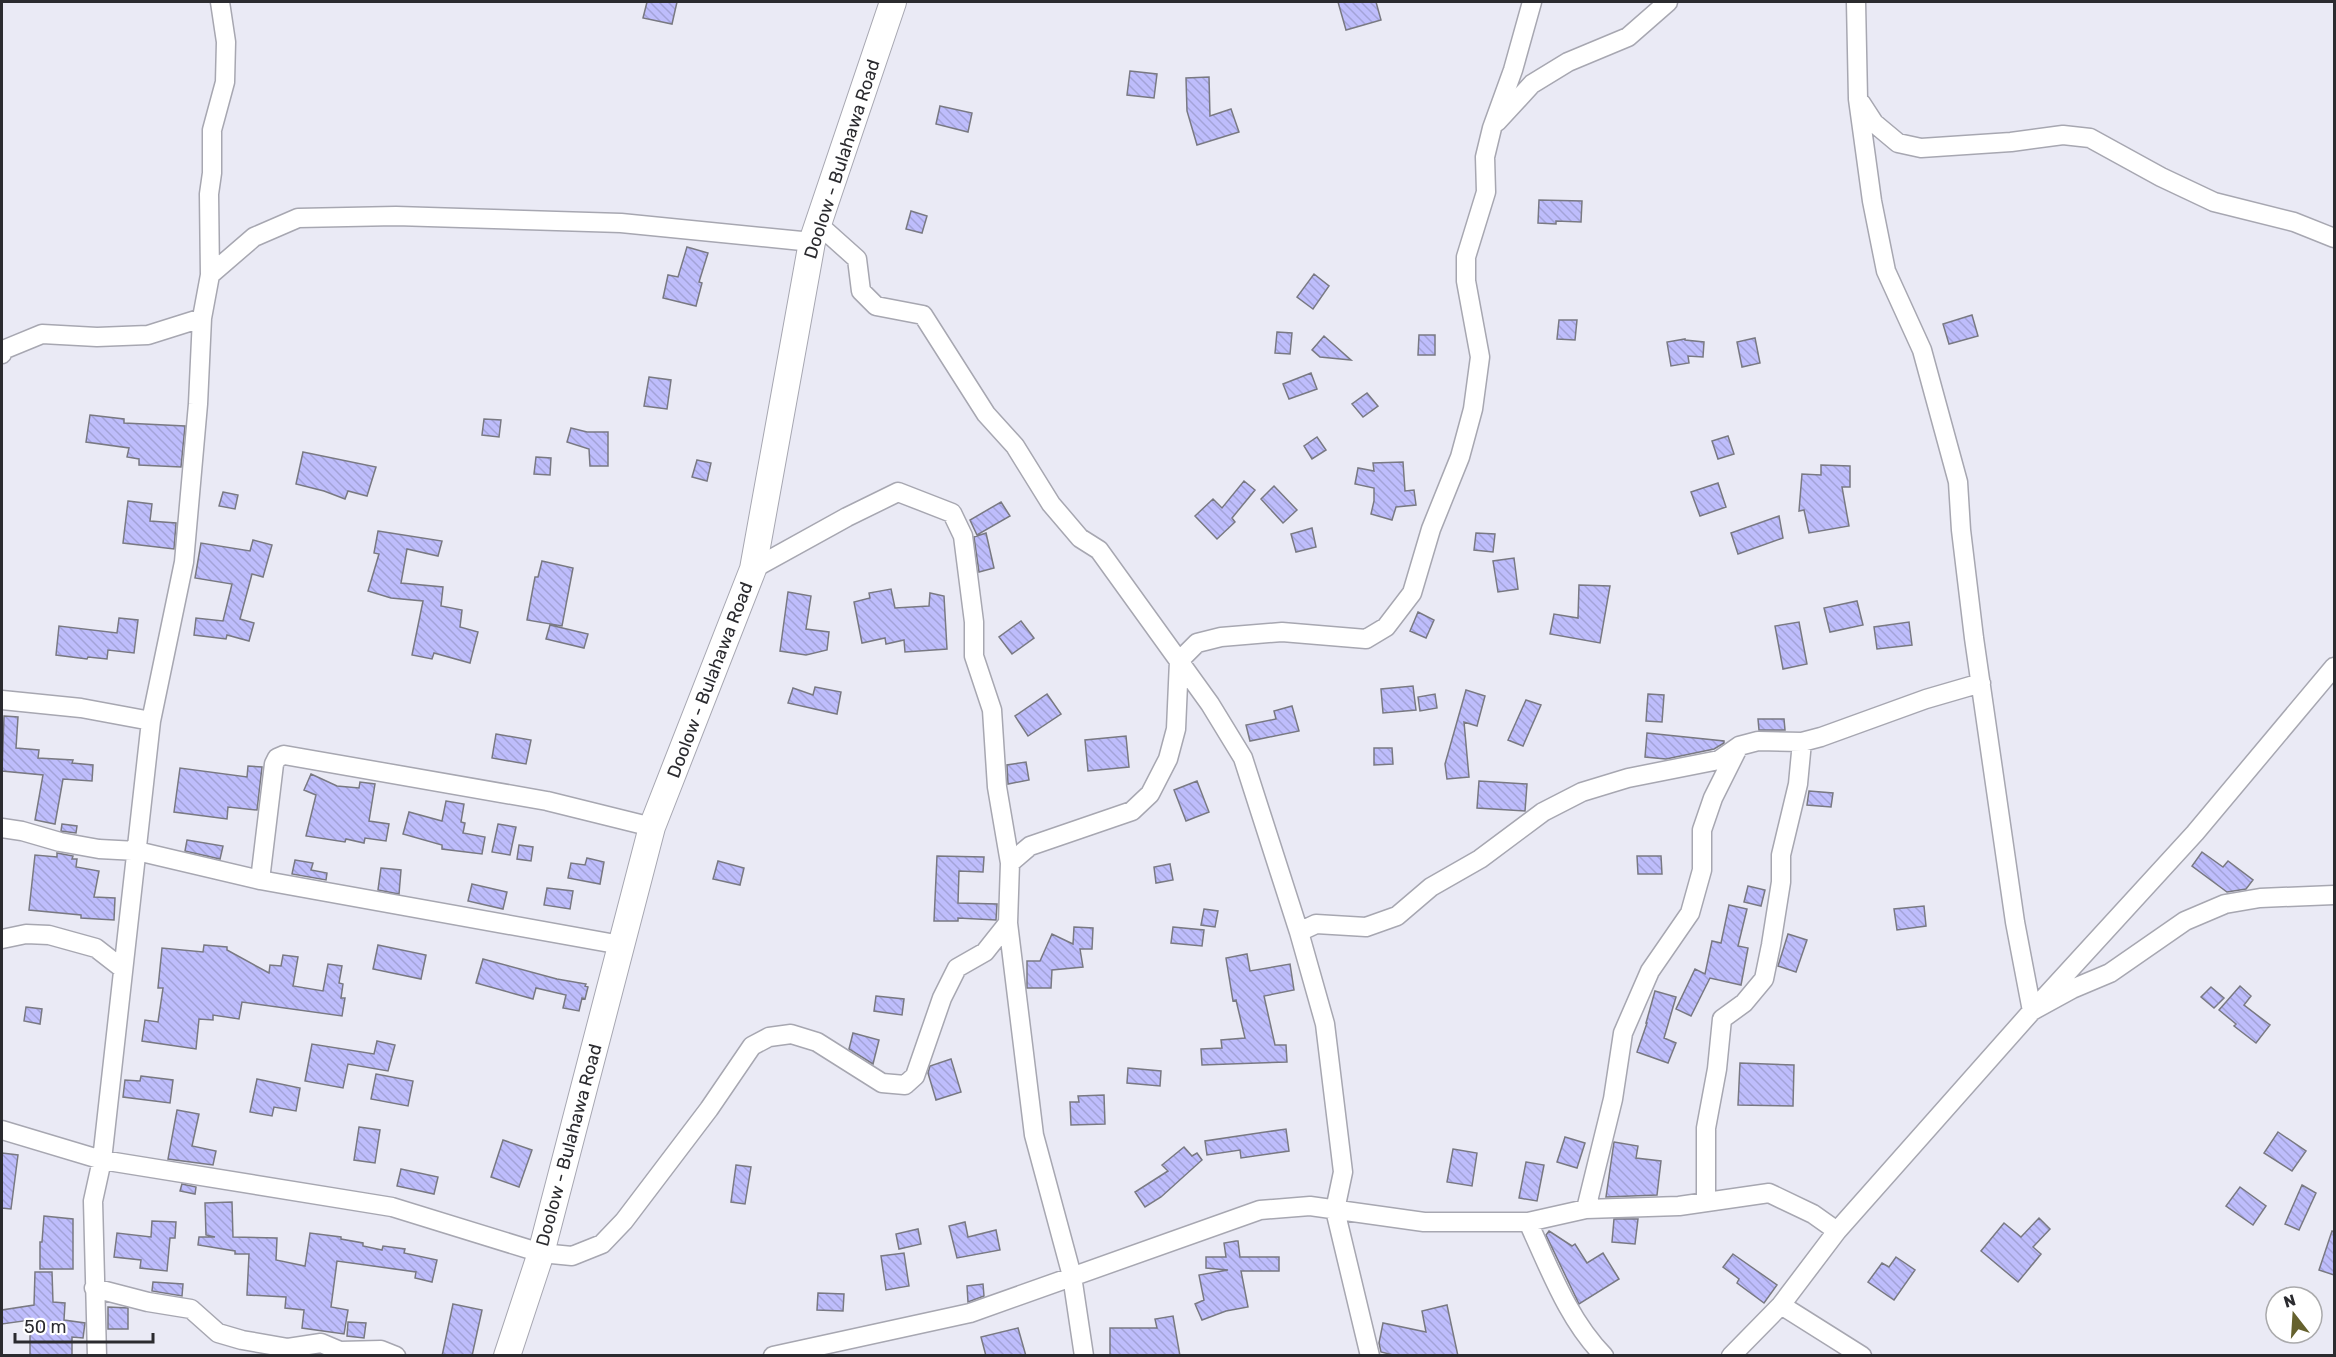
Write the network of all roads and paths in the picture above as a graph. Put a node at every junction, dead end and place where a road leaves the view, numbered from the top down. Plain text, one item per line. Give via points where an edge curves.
1 (220, 2) edge
2 (893, 2) edge
3 (1532, 2) edge
4 (1668, 2) edge
5 (1856, 2) edge
6 (1858, 99) junction
7 (1492, 128) junction
8 (815, 233) junction
9 (2334, 238) edge
10 (210, 275) junction
11 (202, 318) junction
12 (2, 354) edge
13 (753, 569) junction
14 (1179, 661) junction
15 (2334, 667) edge
16 (1981, 683) junction
17 (2, 700) edge
18 (151, 721) junction
19 (1802, 742) junction
20 (1739, 746) junction
21 (652, 827) junction
22 (2, 828) edge
23 (137, 851) junction
24 (1010, 864) junction
25 (260, 880) junction
26 (2334, 895) edge
27 (1008, 923) junction
28 (1299, 932) junction
29 (2, 939) edge
30 (621, 945) junction
31 (123, 969) junction
32 (2031, 1011) junction
33 (2, 1130) edge
34 (102, 1160) junction
35 (1706, 1202) junction
36 (1335, 1209) junction
37 (1586, 1209) junction
38 (1528, 1222) junction
39 (1837, 1231) junction
40 (541, 1253) junction
41 (1072, 1276) junction
42 (94, 1288) junction
43 (1780, 1305) junction
44 (97, 1356) edge
45 (396, 1356) edge
46 (507, 1356) edge
47 (773, 1356) edge
48 (1084, 1356) edge
49 (1370, 1356) edge
50 (1604, 1356) edge
51 (1731, 1356) edge
52 (1862, 1356) edge

1 - 10 street via 226,42 225,82 212,130
2 - 8 main road, Doolow - Bulahawa Road
3 - 7 street
4 - 7 street via 1628,37 1568,62 1532,84
5 - 6 street
6 - 9 street via 1874,123 1898,142 1921,148 2063,135 2090,138 2214,202 2294,222
6 - 16 street via 1886,271 1922,350 1958,483 1960,530
7 - 14 street via 1485,157 1486,192 1466,257 1466,281 1480,357 1473,409 1412,593 1386,627 1366,639 1282,632 1221,637 1197,643
8 - 10 street via 396,216 298,218 254,237
8 - 13 main road, Doolow - Bulahawa Road
8 - 14 street via 857,259 861,291 876,306 923,315 986,414 1015,447 1051,504 1080,538 1099,550
10 - 11 street
11 - 12 street via 148,334 42,334 3,350
11 - 18 street via 184,562
13 - 21 main road, Doolow - Bulahawa Road
13 - 24 street via 898,492 952,513 963,536 974,622 974,656 992,710 997,787
14 - 24 street via 1176,729 1168,759 1150,794 1132,811 1030,846
14 - 28 street via 1243,758
15 - 32 street via 2194,833
16 - 19 street
16 - 32 street
17 - 18 street via 81,708
18 - 23 street
19 - 20 street via 1758,741
19 - 35 street via 1798,784 1780,855 1781,882 1764,979 1744,1003 1722,1019 1706,1128
20 - 28 street via 1719,760 1628,778 1582,792 1543,812 1480,859 1431,887 1397,915 1366,927 1316,924
20 - 37 street via 1702,830 1702,870 1690,913 1650,971 1623,1033 1613,1099
21 - 25 street via 547,801 284,755 274,764
21 - 30 main road, Doolow - Bulahawa Road
22 - 23 street via 99,849
23 - 25 street
23 - 31 street
24 - 27 street
25 - 30 street
26 - 32 street via 2260,898 2225,904 2185,921 2110,974
27 - 40 street via 985,952 957,968 942,998 915,1076 904,1085 882,1083 817,1042 791,1034 769,1037 752,1046 657,1178 602,1244 572,1256
27 - 41 street via 1034,1135
28 - 36 street via 1326,1035 1342,1172
29 - 31 street via 50,935 96,948
30 - 40 main road, Doolow - Bulahawa Road
31 - 34 street
32 - 39 street
33 - 34 street
34 - 40 street via 392,1208
34 - 42 street via 93,1201
35 - 37 street
35 - 39 street via 1769,1193 1813,1214
36 - 38 street via 1424,1222
36 - 41 street via 1310,1206 1260,1210
36 - 49 street
37 - 38 street
38 - 50 street via 1562,1293 1590,1341
39 - 43 street
40 - 46 main road, Doolow - Bulahawa Road
41 - 47 street via 969,1313
41 - 48 street
42 - 44 street
42 - 45 street via 191,1309 218,1333 242,1340 288,1348 321,1343 340,1351 381,1350
43 - 51 street
43 - 52 street

